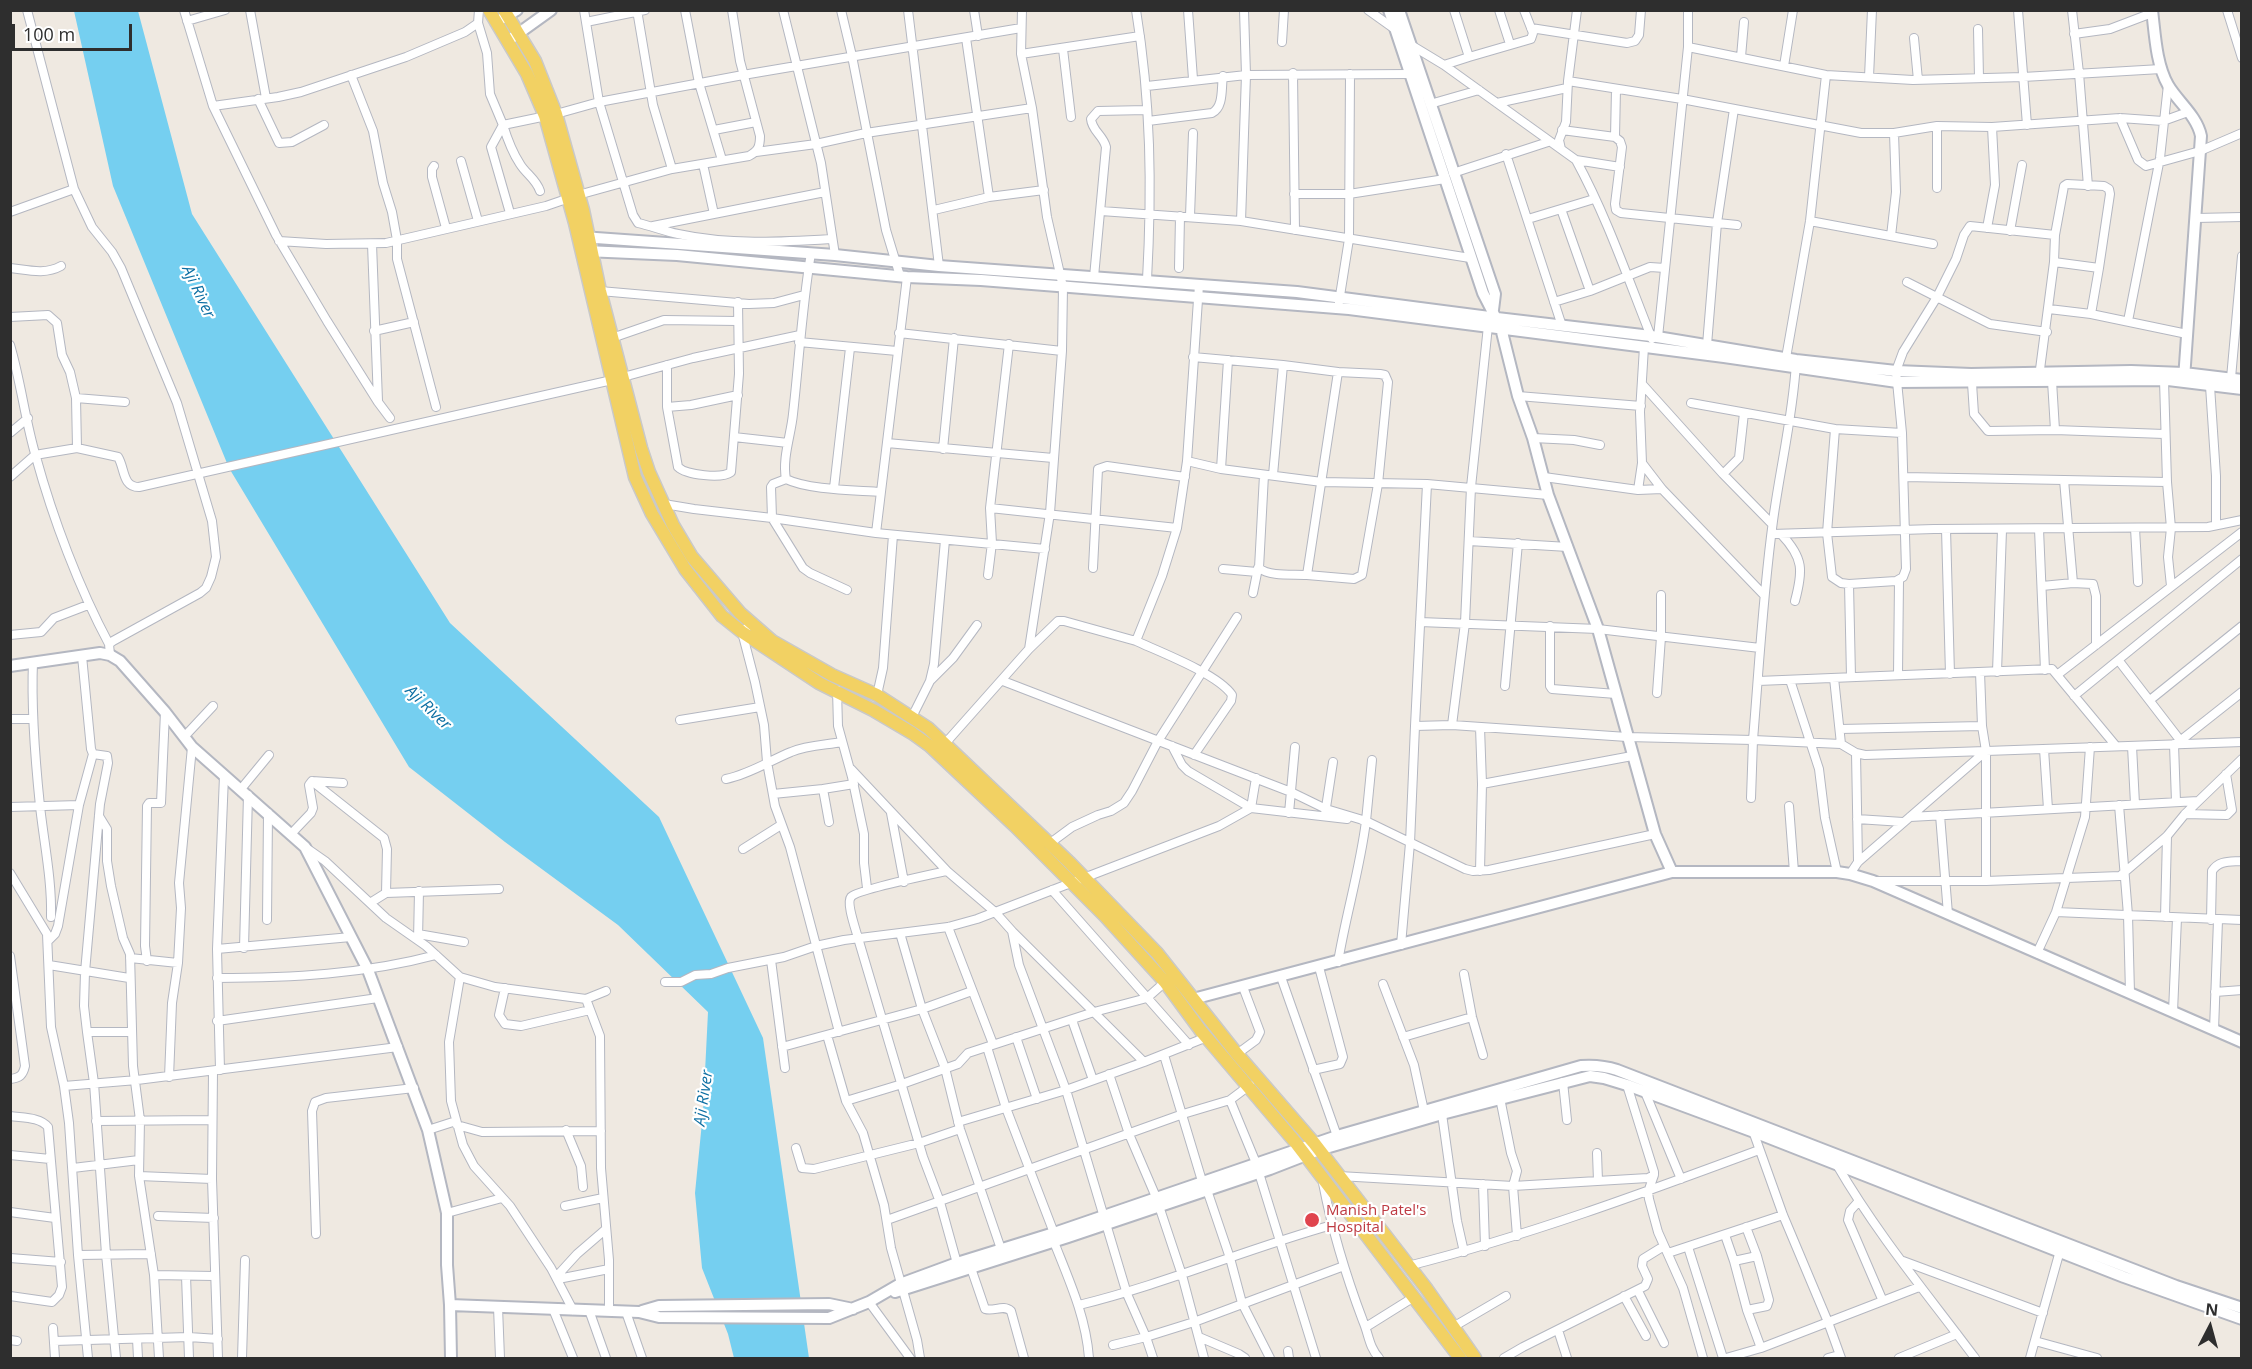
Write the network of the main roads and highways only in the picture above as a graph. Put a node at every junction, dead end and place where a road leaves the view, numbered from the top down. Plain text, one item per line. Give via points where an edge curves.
1 (489, 10) edge
2 (506, 15) edge
3 (551, 116) junction
4 (587, 251) junction
5 (618, 379) junction
6 (712, 582) junction
7 (700, 590) junction
8 (746, 628) junction
9 (941, 748) junction
10 (1078, 881) junction
11 (1253, 1082) junction
12 (1460, 1359) edge
13 (1475, 1359) edge

1 - 2 main road
2 - 3 main road via 535,61
2 - 3 main road via 508,41
3 - 4 main road
4 - 5 main road
4 - 5 main road via 612,338
5 - 6 main road via 649,472 692,557
5 - 7 main road via 635,477 652,514
6 - 7 main road
6 - 8 main road
7 - 8 main road via 722,616
8 - 9 main road via 819,683
8 - 9 main road via 912,717
9 - 10 main road via 1015,826
9 - 10 main road via 1049,844
10 - 11 main road via 1165,981 1207,1037
10 - 11 main road via 1157,953 1237,1054
11 - 12 main road
11 - 13 main road via 1317,1147 1426,1288

